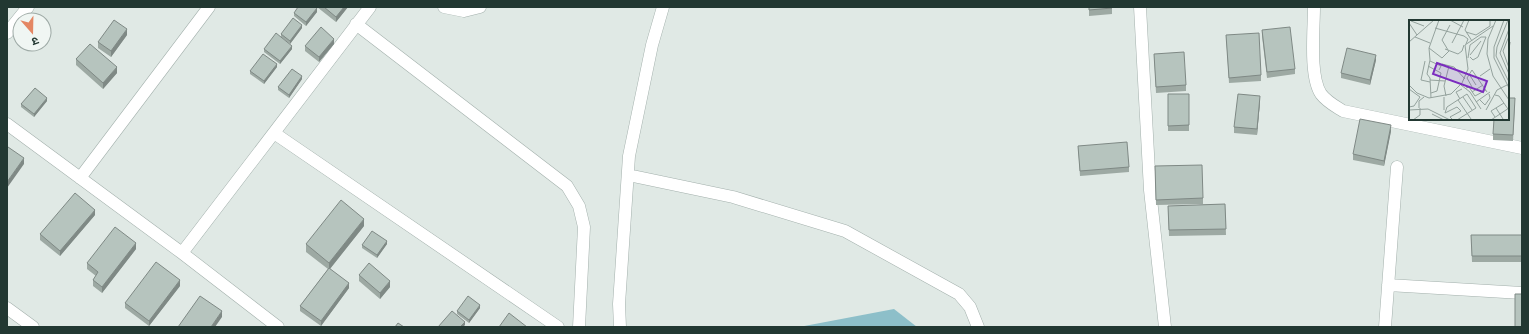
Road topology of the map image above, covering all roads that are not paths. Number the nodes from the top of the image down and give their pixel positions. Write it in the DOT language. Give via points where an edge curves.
graph roads {
  1 [pos="28,7"];
  2 [pos="209,7"];
  3 [pos="370,7"];
  4 [pos="444,7"];
  5 [pos="480,7"];
  6 [pos="663,7"];
  7 [pos="1140,7"];
  8 [pos="1314,7"];
  9 [pos="356,24"];
  10 [pos="7,33"];
  11 [pos="7,124"];
  12 [pos="274,133"];
  13 [pos="1522,148"];
  14 [pos="1397,167"];
  15 [pos="628,175"];
  16 [pos="80,178"];
  17 [pos="182,253"];
  18 [pos="1388,285"];
  19 [pos="1522,293"];
  20 [pos="7,308"];
  21 [pos="33,327"];
  22 [pos="278,327"];
  23 [pos="558,327"];
  24 [pos="579,327"];
  25 [pos="620,327"];
  26 [pos="978,327"];
  27 [pos="1165,327"];
  28 [pos="1385,327"];
  1 -- 10 [label="street"];
  2 -- 16 [label="street"];
  3 -- 9 [label="street"];
  4 -- 5 [label="street" via="464,12"];
  6 -- 15 [label="street" via="652,45"];
  7 -- 27 [label="street" via="1150,190"];
  8 -- 13 [label="street" via="1314,73 1320,93 1329,103 1343,111"];
  9 -- 12 [label="street"];
  9 -- 24 [label="street" via="567,186 579,206 584,227"];
  11 -- 16 [label="street"];
  12 -- 17 [label="street"];
  12 -- 23 [label="street"];
  14 -- 18 [label="street"];
  15 -- 25 [label="street" via="619,304"];
  15 -- 26 [label="street" via="733,197 845,231 959,294 970,307"];
  16 -- 17 [label="street"];
  17 -- 22 [label="street"];
  18 -- 19 [label="street"];
  18 -- 28 [label="street"];
  20 -- 21 [label="street"];
}
